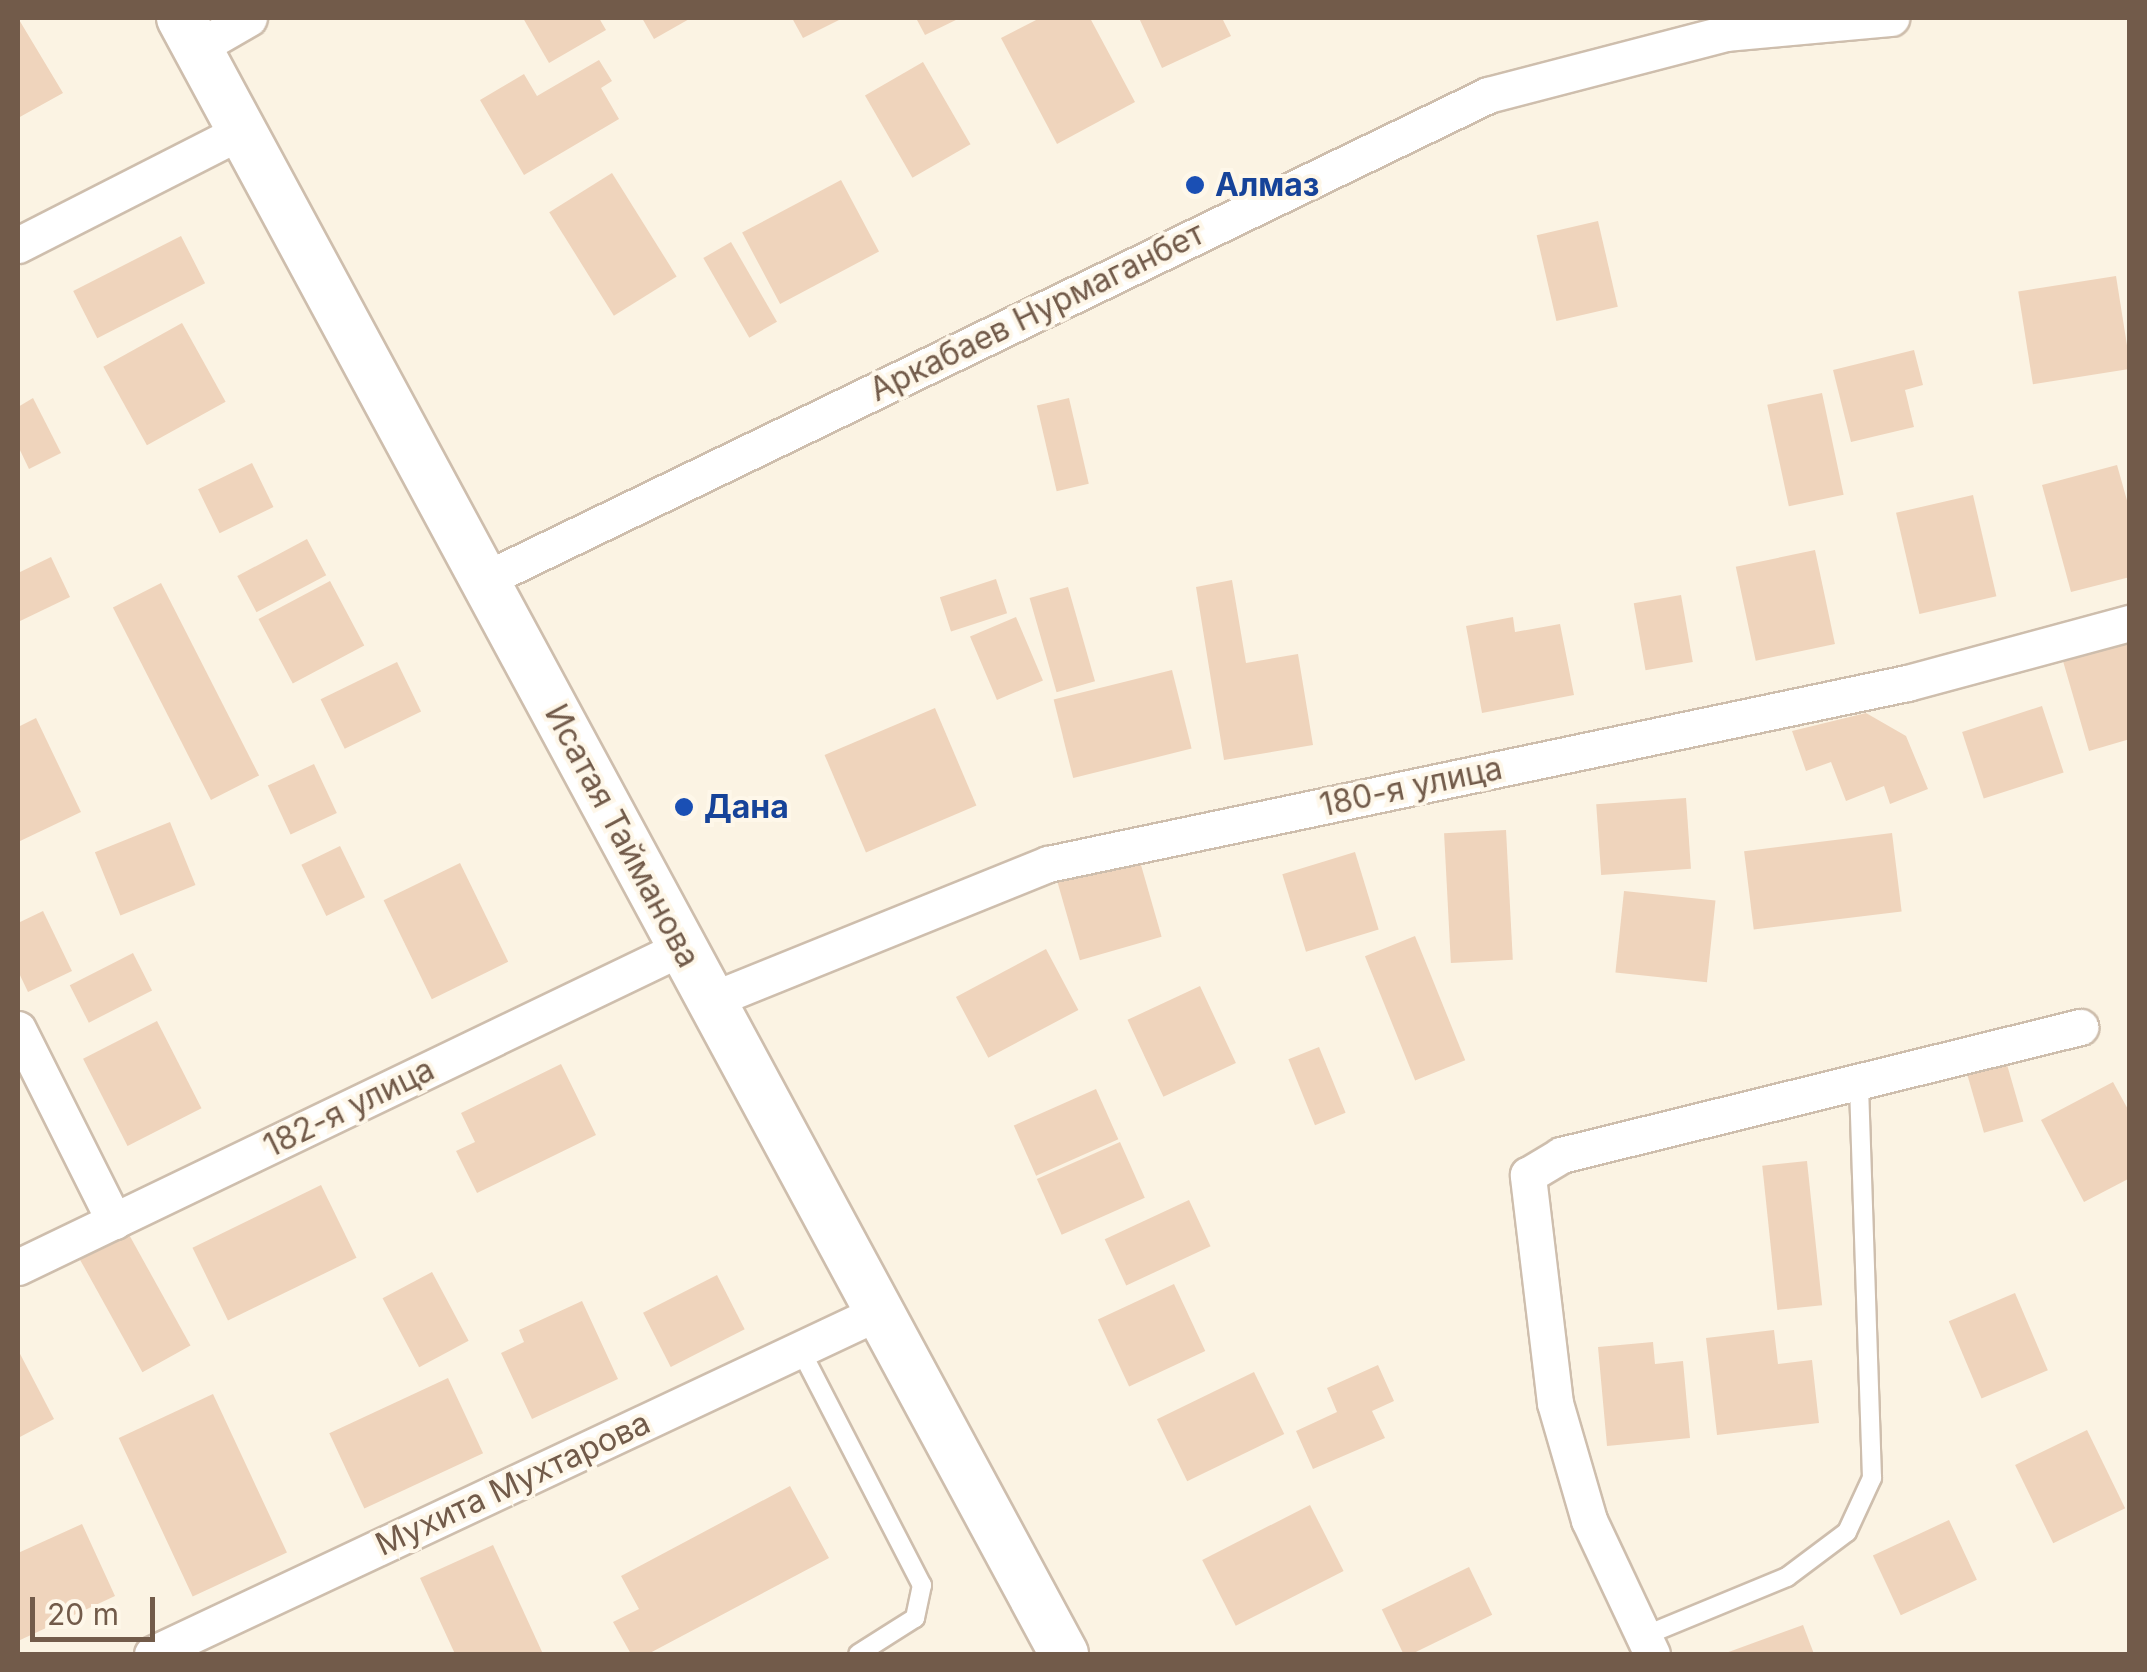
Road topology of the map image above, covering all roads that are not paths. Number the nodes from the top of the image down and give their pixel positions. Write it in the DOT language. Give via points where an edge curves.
graph roads {
  1 [pos="249,18"];
  2 [pos="1891,18"];
  3 [pos="189,33"];
  4 [pos="242,130"];
  5 [pos="18,245"];
  6 [pos="486,579"];
  7 [pos="2130,623"];
  8 [pos="680,948"];
  9 [pos="709,1001"];
  10 [pos="2080,1027"];
  11 [pos="18,1029"];
  12 [pos="1858,1082"];
  13 [pos="114,1221"];
  14 [pos="18,1268"];
  15 [pos="874,1314"];
  16 [pos="800,1349"];
  17 [pos="1648,1645"];
  18 [pos="152,1654"];
  19 [pos="858,1654"];
  20 [pos="1064,1654"];
  1 -- 3 [label="street"];
  2 -- 6 [label="street, Аркабаев Нурмаганбет" via="1726,33 1488,94"];
  3 -- 4 [label="street, Исатая Тайманова"];
  4 -- 5 [label="street"];
  4 -- 6 [label="street, Исатая Тайманова"];
  6 -- 8 [label="street, Исатая Тайманова"];
  7 -- 9 [label="street, 180-я улица" via="1907,683 1048,864"];
  8 -- 9 [label="street, Исатая Тайманова"];
  8 -- 13 [label="street, 182-я улица"];
  9 -- 15 [label="street, Исатая Тайманова"];
  10 -- 12 [label="street"];
  11 -- 13 [label="street"];
  12 -- 17 [label="lane" via="1872,1478 1847,1532 1788,1578"];
  12 -- 17 [label="street" via="1561,1156 1528,1175 1556,1403 1590,1520"];
  13 -- 14 [label="street, 182-я улица"];
  15 -- 16 [label="street, Мухита Мухтарова"];
  15 -- 20 [label="street, Исатая Тайманова"];
  16 -- 18 [label="street, Мухита Мухтарова"];
  16 -- 19 [label="lane" via="922,1585 914,1618"];
}
